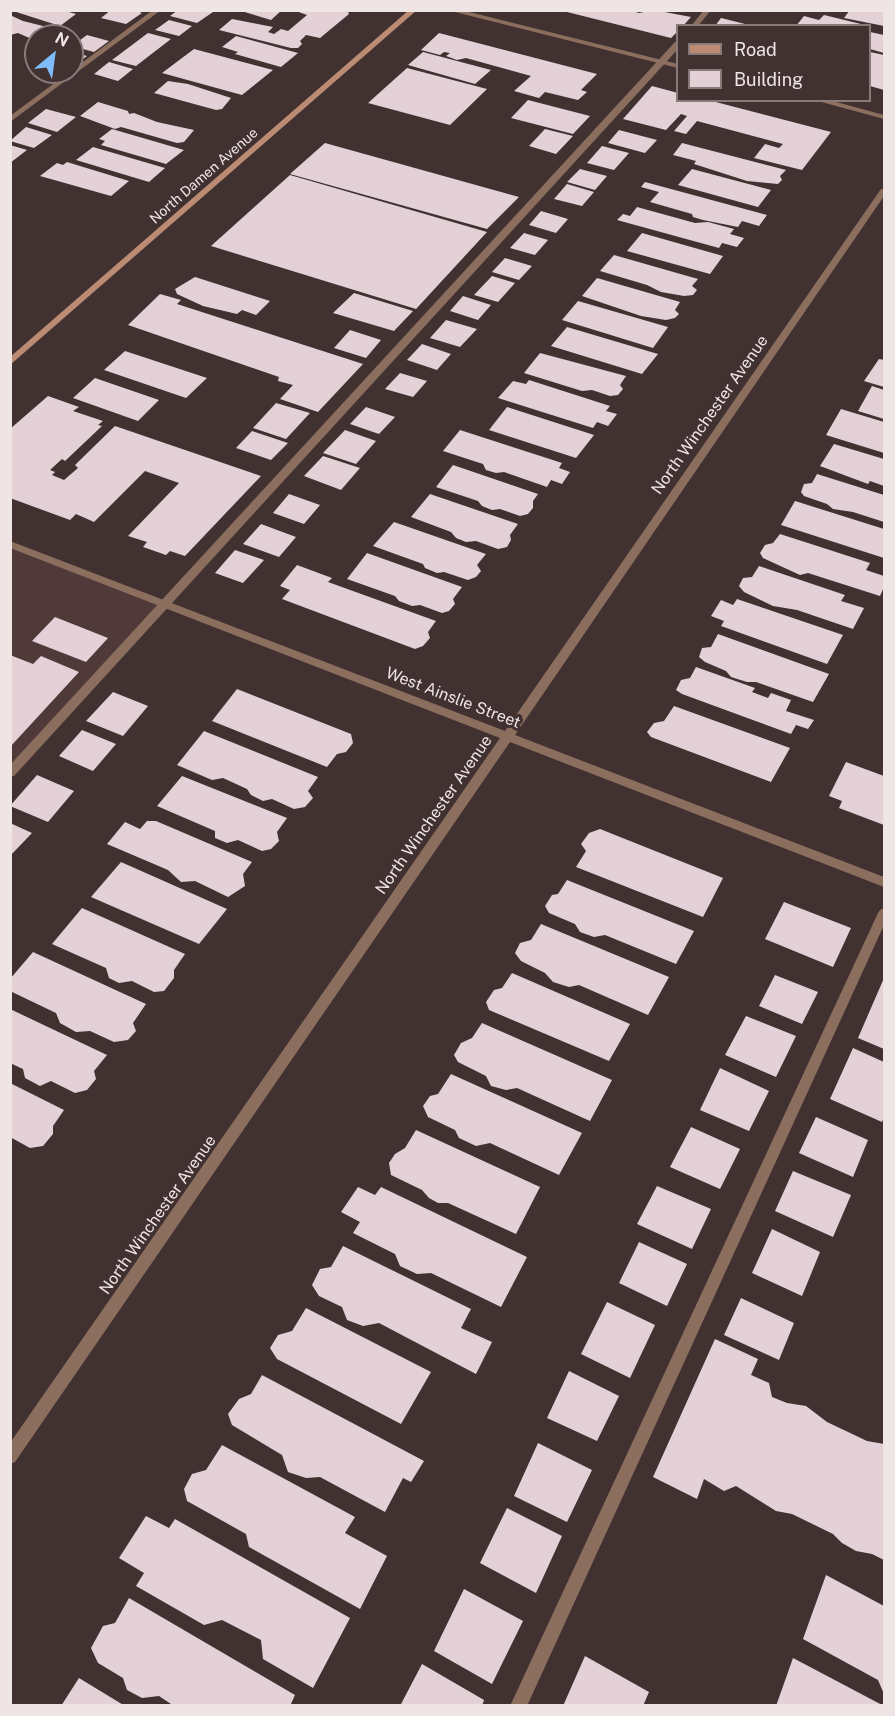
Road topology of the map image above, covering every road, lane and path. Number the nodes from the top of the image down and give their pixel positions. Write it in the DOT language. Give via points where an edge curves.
graph roads {
  1 [pos="158,10"];
  2 [pos="414,10"];
  3 [pos="450,10"];
  4 [pos="708,10"];
  5 [pos="696,24"];
  6 [pos="676,46"];
  7 [pos="661,62"];
  8 [pos="676,66"];
  9 [pos="826,102"];
  10 [pos="885,117"];
  11 [pos="10,120"];
  12 [pos="885,191"];
  13 [pos="10,362"];
  14 [pos="10,544"];
  15 [pos="166,604"];
  16 [pos="508,737"];
  17 [pos="10,773"];
  18 [pos="885,882"];
  19 [pos="885,913"];
  20 [pos="10,1457"];
  21 [pos="518,1706"];
  1 -- 11 [label="street"];
  2 -- 13 [label="main road, North Damen Avenue"];
  3 -- 7 [label="street"];
  4 -- 5 [label="street"];
  6 -- 7 [label="street"];
  7 -- 8 [label="street"];
  7 -- 15 [label="street"];
  9 -- 10 [label="street"];
  12 -- 16 [label="street, North Winchester Avenue"];
  14 -- 15 [label="street, West Ainslie Street"];
  15 -- 16 [label="street, West Ainslie Street"];
  15 -- 17 [label="street"];
  16 -- 18 [label="street, West Ainslie Street"];
  16 -- 20 [label="street, North Winchester Avenue"];
  19 -- 21 [label="street"];
}
